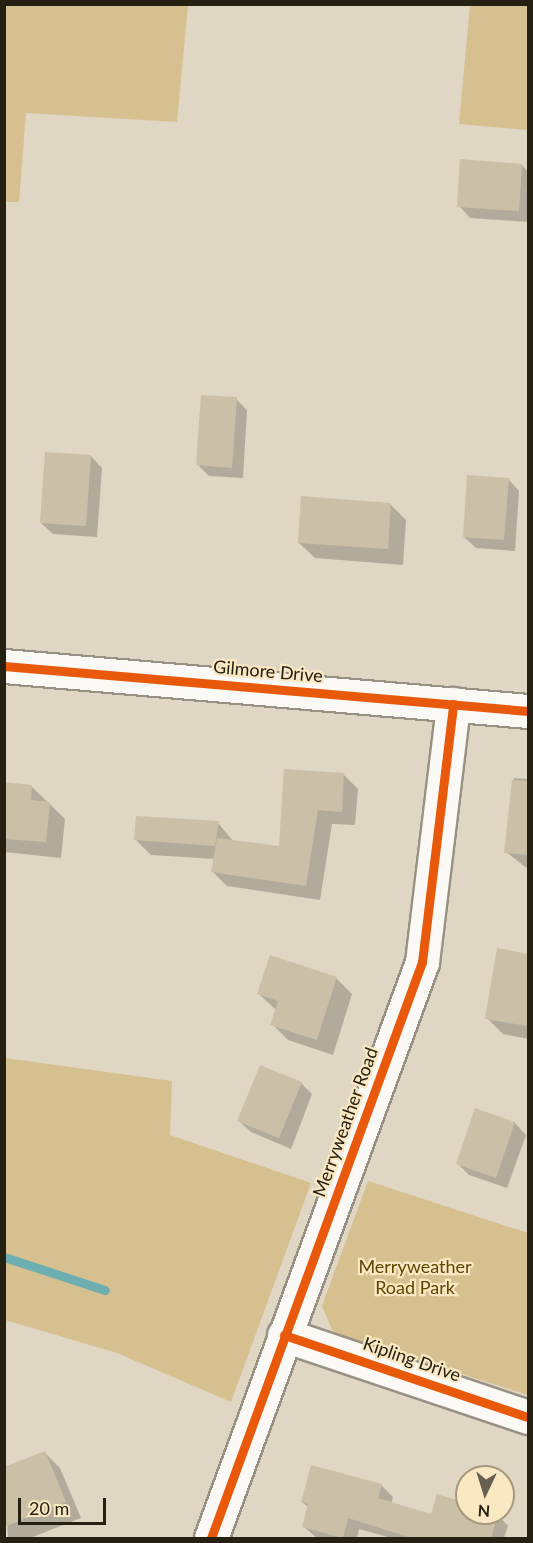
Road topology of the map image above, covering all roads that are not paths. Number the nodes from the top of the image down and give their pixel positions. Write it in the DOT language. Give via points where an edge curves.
graph roads {
  1 [pos="4,666"];
  2 [pos="453,704"];
  3 [pos="528,711"];
  4 [pos="284,1335"];
  5 [pos="528,1417"];
  6 [pos="211,1539"];
  1 -- 2 [label="street, Gilmore Drive"];
  2 -- 3 [label="street, Gilmore Drive"];
  2 -- 4 [label="street, Merryweather Road" via="422,962"];
  4 -- 5 [label="street, Kipling Drive"];
  4 -- 6 [label="street, Merryweather Road"];
}
